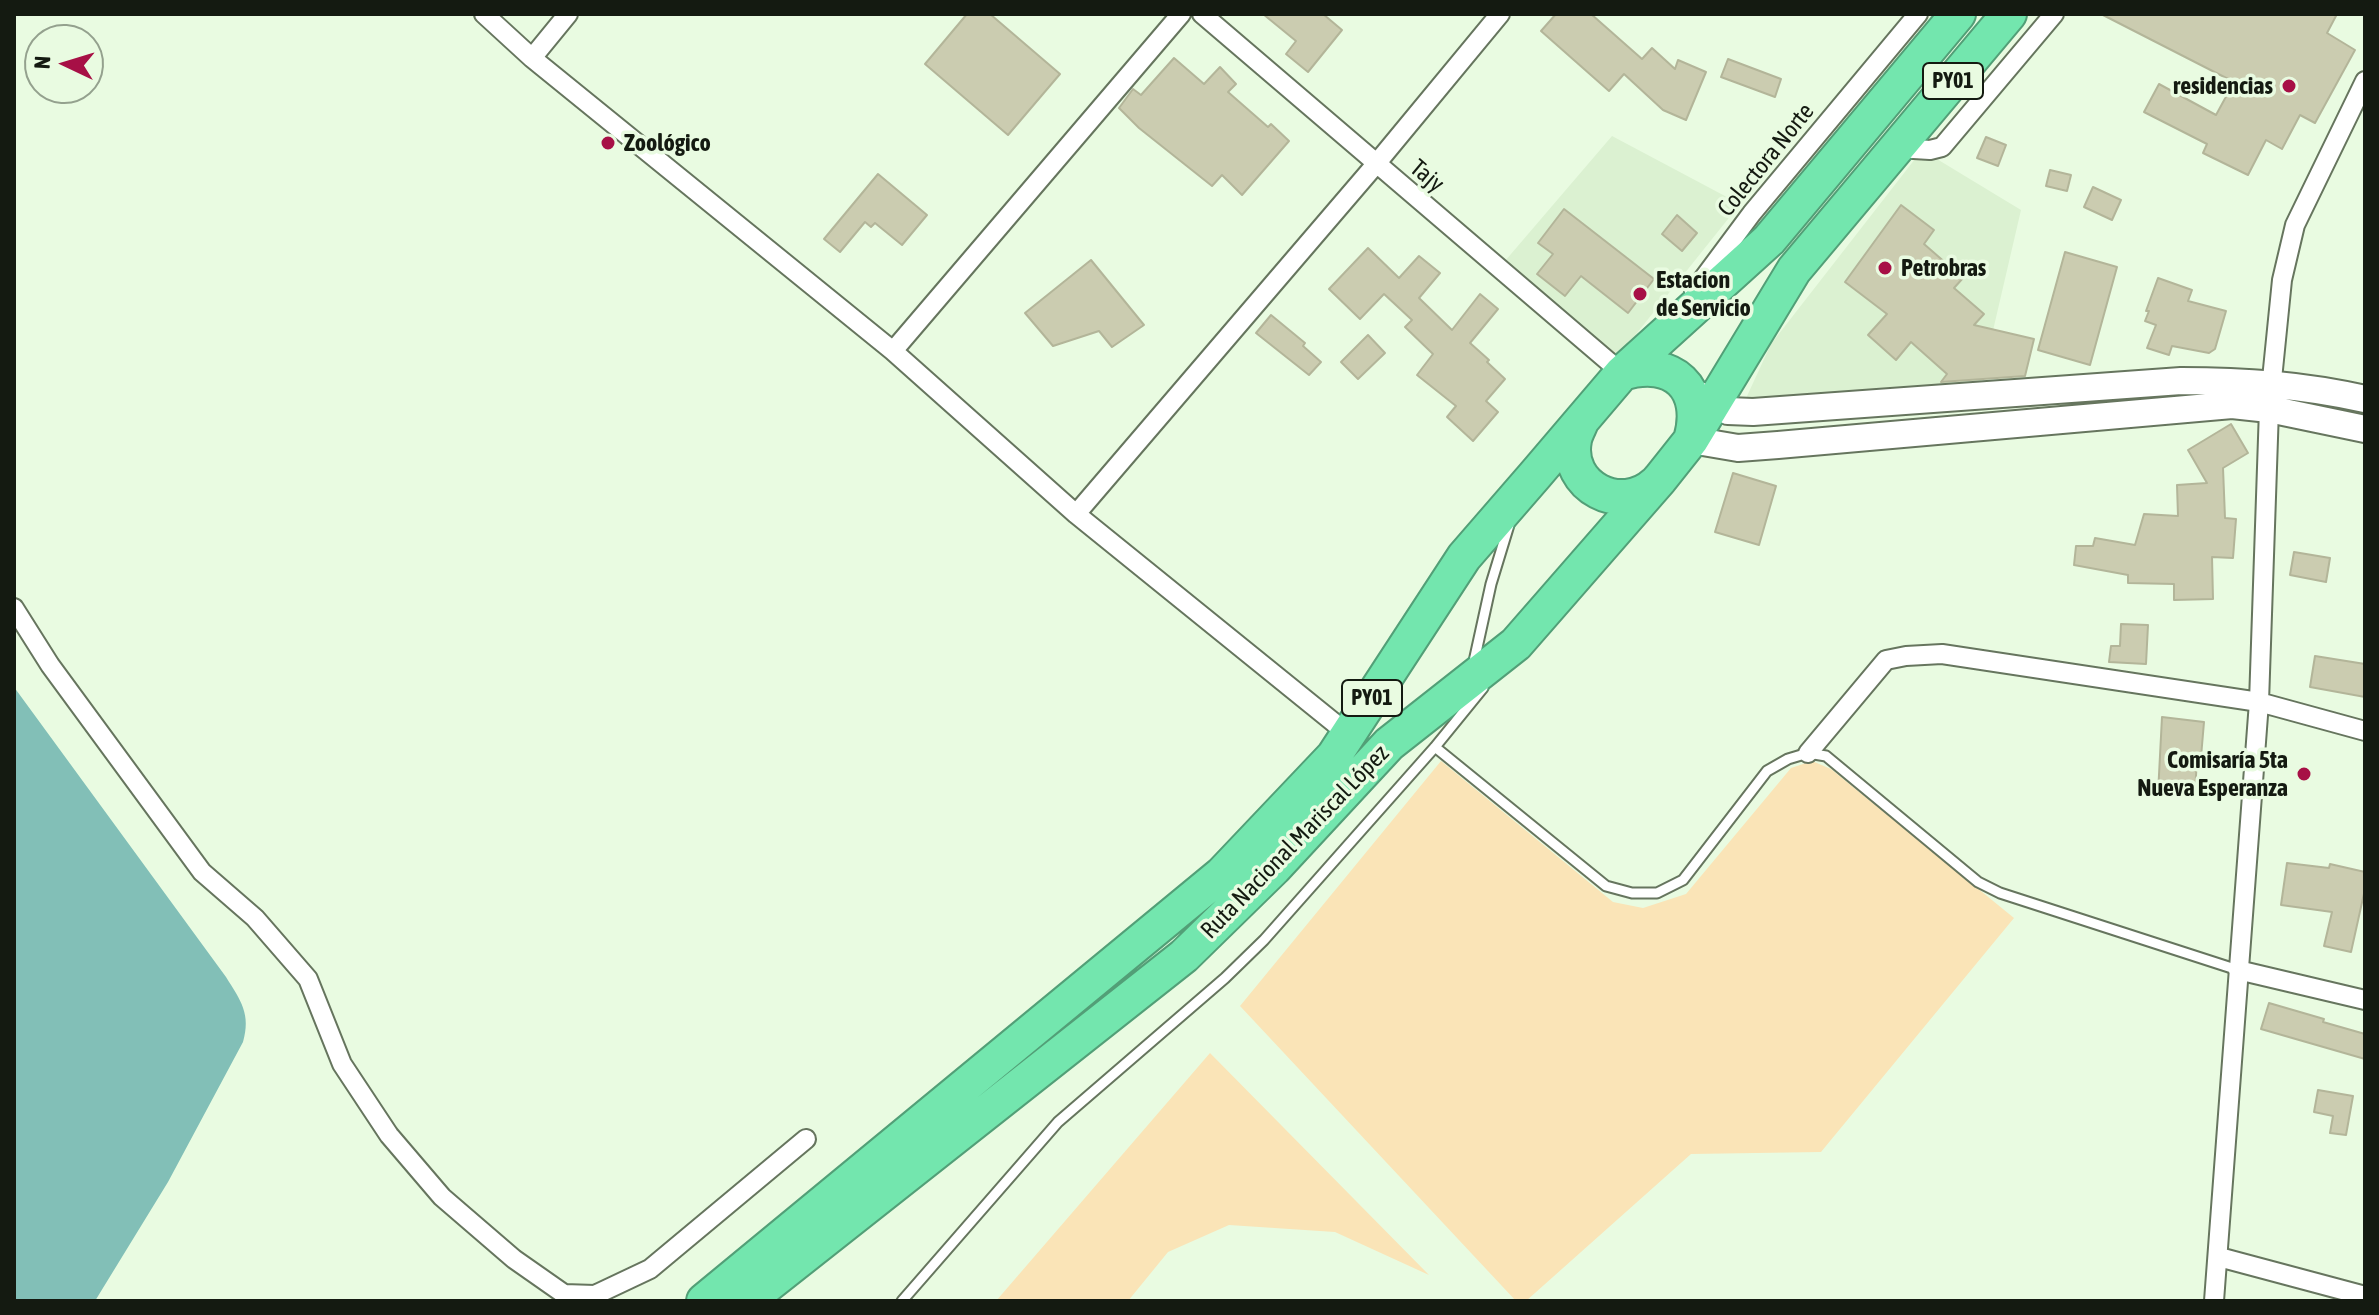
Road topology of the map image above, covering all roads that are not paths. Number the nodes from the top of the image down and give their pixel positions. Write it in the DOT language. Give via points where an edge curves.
graph roads {
  1 [pos="484,14"];
  2 [pos="568,14"];
  3 [pos="1181,14"];
  4 [pos="1202,14"];
  5 [pos="1500,14"];
  6 [pos="1918,14"];
  7 [pos="1958,14"];
  8 [pos="2009,14"];
  9 [pos="2054,14"];
  10 [pos="532,58"];
  11 [pos="2365,81"];
  12 [pos="1897,148"];
  13 [pos="1376,164"];
  14 [pos="1657,341"];
  15 [pos="893,351"];
  16 [pos="1622,373"];
  17 [pos="1701,396"];
  18 [pos="2271,396"];
  19 [pos="2365,399"];
  20 [pos="1582,421"];
  21 [pos="2365,429"];
  22 [pos="1691,440"];
  23 [pos="1536,474"];
  24 [pos="1660,479"];
  25 [pos="1076,514"];
  26 [pos="14,608"];
  27 [pos="1516,644"];
  28 [pos="1470,681"];
  29 [pos="2259,702"];
  30 [pos="1455,722"];
  31 [pos="2365,731"];
  32 [pos="1348,734"];
  33 [pos="1435,747"];
  34 [pos="1808,753"];
  35 [pos="2238,970"];
  36 [pos="2365,1000"];
  37 [pos="806,1139"];
  38 [pos="2219,1257"];
  39 [pos="2365,1296"];
  40 [pos="704,1301"];
  41 [pos="747,1301"];
  42 [pos="902,1301"];
  43 [pos="2214,1301"];
  1 -- 10 [label="street"];
  2 -- 10 [label="street"];
  3 -- 15 [label="street"];
  4 -- 13 [label="street, Tajy"];
  5 -- 13 [label="street"];
  6 -- 14 [label="street, Colectora Norte" via="1752,213"];
  7 -- 14 [label="highway, Ruta Nacional Mariscal López / PY01" via="1769,240"];
  8 -- 12 [label="highway, PY01"];
  9 -- 12 [label="street" via="1942,147"];
  10 -- 15 [label="street"];
  11 -- 18 [label="street" via="2295,225 2282,280"];
  12 -- 17 [label="highway, PY01" via="1794,270"];
  13 -- 16 [label="street, Tajy"];
  13 -- 25 [label="street"];
  14 -- 16 [label="highway, Ruta Nacional Mariscal López / PY01"];
  15 -- 25 [label="street"];
  16 -- 17 [label="highway" via="1664,369"];
  16 -- 20 [label="highway, Ruta Nacional Mariscal López / PY01"];
  17 -- 18 [label="main road" via="1728,411 1753,412 2181,381"];
  17 -- 22 [label="highway" via="1694,399 1697,420"];
  18 -- 19 [label="main road" via="2312,388"];
  18 -- 21 [label="main road"];
  18 -- 22 [label="main road" via="2232,405 1765,446 1738,448"];
  18 -- 29 [label="street"];
  20 -- 23 [label="highway, Ruta Nacional Mariscal López / PY01"];
  20 -- 24 [label="highway" via="1573,458 1593,489 1628,498 1646,492"];
  22 -- 24 [label="highway, Ruta Nacional Mariscal López / PY01"];
  23 -- 28 [label="lane" via="1503,542"];
  23 -- 32 [label="highway, Ruta Nacional Mariscal López / PY01" via="1464,557"];
  24 -- 27 [label="highway, Ruta Nacional Mariscal López / PY01"];
  25 -- 32 [label="street"];
  26 -- 37 [label="street" via="202,872 255,918 308,979 342,1064 389,1135 442,1197 564,1294 595,1295 650,1269"];
  27 -- 28 [label="highway, Ruta Nacional Mariscal López / PY01"];
  27 -- 30 [label="lane"];
  28 -- 30 [label="lane"];
  28 -- 41 [label="highway, Ruta Nacional Mariscal López / PY01" via="1389,744 1184,956"];
  29 -- 31 [label="street"];
  29 -- 34 [label="street" via="1942,654 1906,656 1886,660"];
  29 -- 35 [label="street"];
  30 -- 33 [label="lane"];
  32 -- 40 [label="highway, Ruta Nacional Mariscal López / PY01" via="1334,756 1222,874"];
  33 -- 34 [label="lane" via="1606,886 1632,893 1657,893 1683,880 1767,771"];
  33 -- 42 [label="lane" via="1264,940 1058,1122"];
  34 -- 35 [label="lane" via="1826,756 1978,882"];
  35 -- 36 [label="street"];
  35 -- 38 [label="street"];
  38 -- 39 [label="street"];
  38 -- 43 [label="street"];
}
